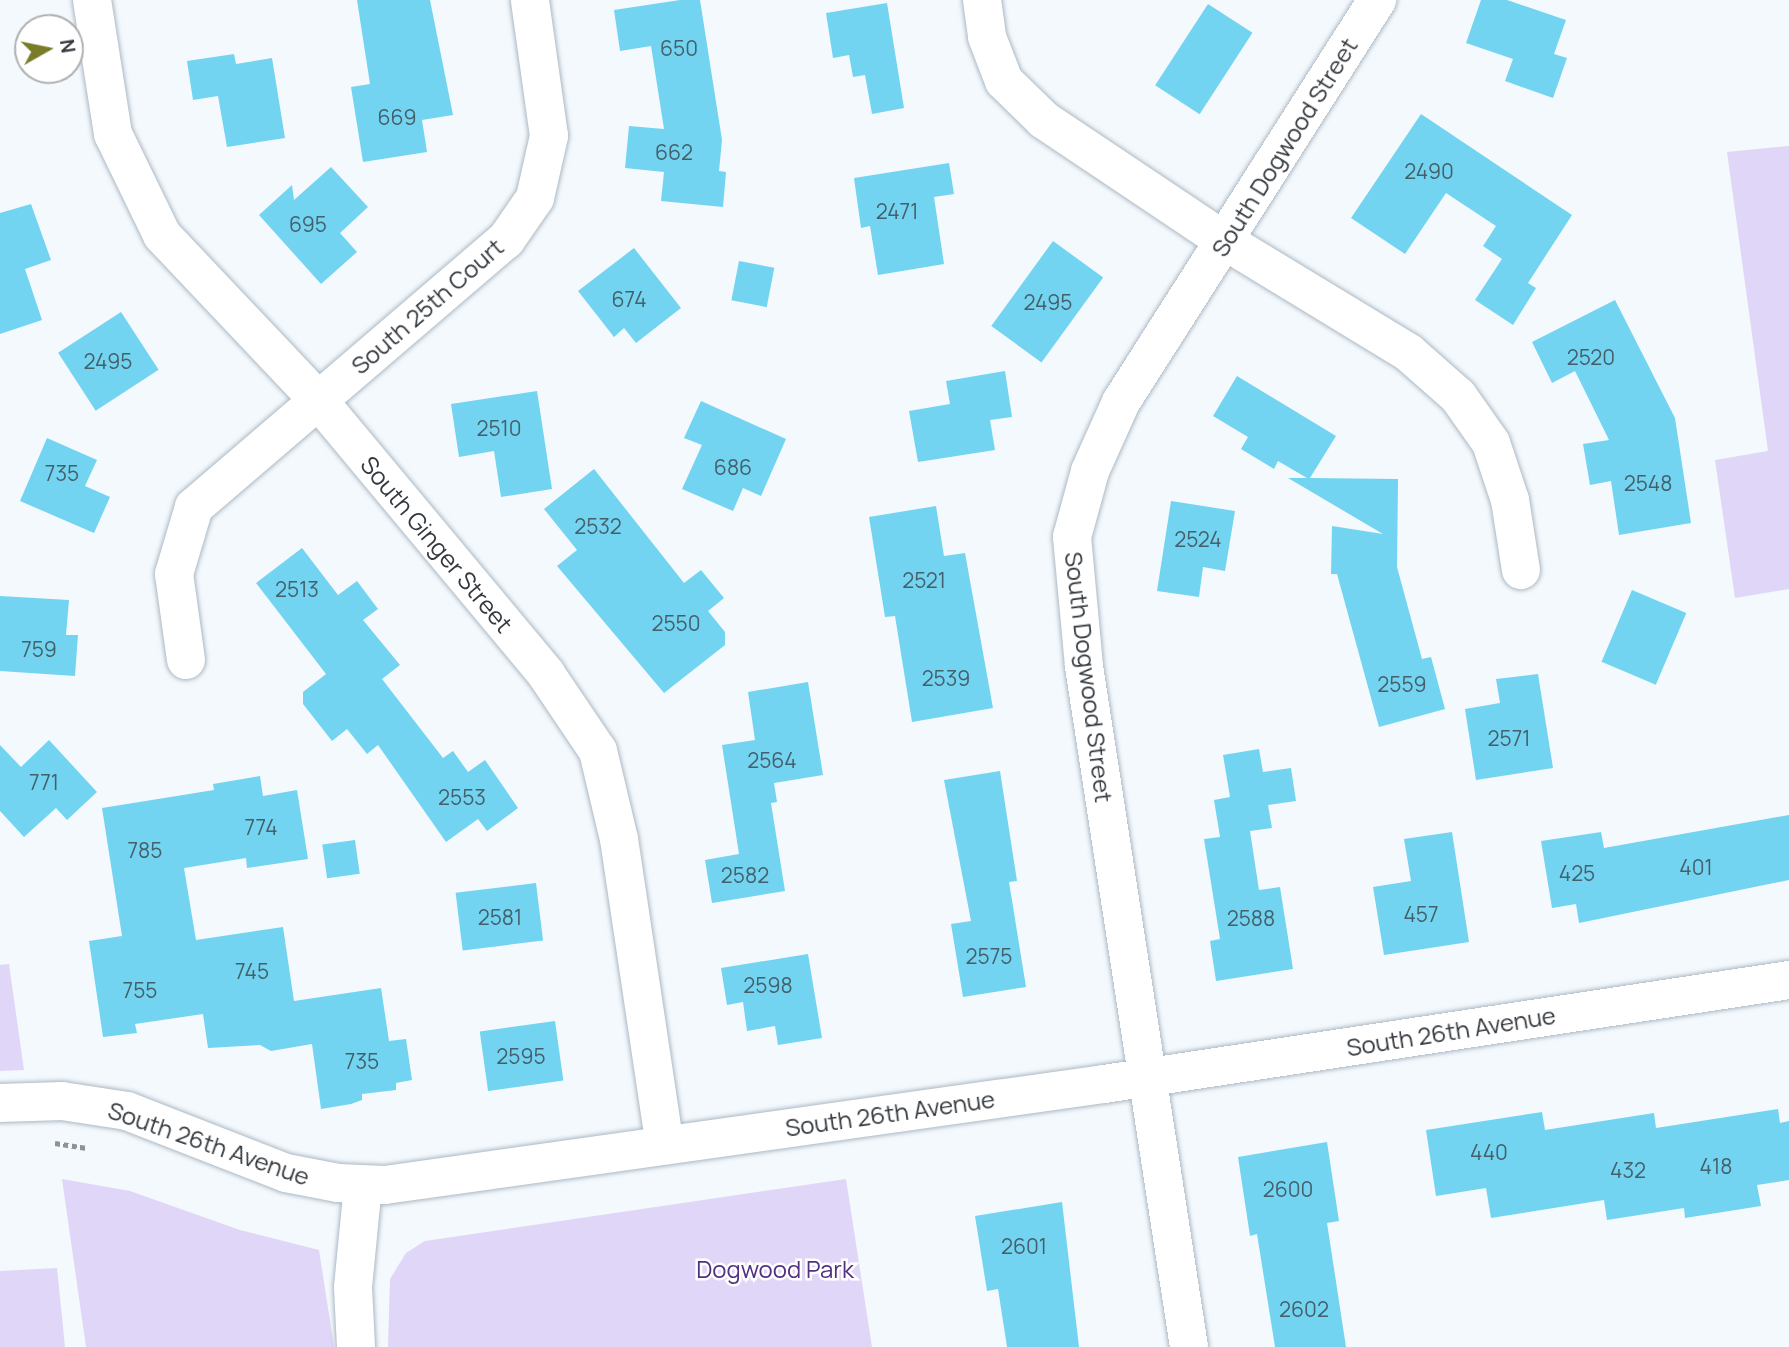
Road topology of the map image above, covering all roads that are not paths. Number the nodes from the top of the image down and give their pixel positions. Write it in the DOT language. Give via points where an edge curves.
graph roads {
  1 [pos="92,0"];
  2 [pos="530,0"];
  3 [pos="982,0"];
  4 [pos="1377,0"];
  5 [pos="1225,241"];
  6 [pos="318,400"];
  7 [pos="1521,570"];
  8 [pos="186,660"];
  9 [pos="1789,980"];
  10 [pos="1146,1077"];
  11 [pos="0,1103"];
  12 [pos="665,1145"];
  13 [pos="363,1185"];
  14 [pos="356,1347"];
  15 [pos="1189,1347"];
  1 -- 6 [label="street, South Ginger Street" via="113,134 162,235"];
  2 -- 6 [label="street, South 25th Court" via="549,136 535,198 506,240"];
  3 -- 5 [label="street" via="987,37 1004,81 1044,120"];
  4 -- 5 [label="street, South Dogwood Street"];
  5 -- 7 [label="street" via="1409,353 1458,397 1491,443 1510,500"];
  5 -- 10 [label="street, South Dogwood Street" via="1121,402 1090,471 1072,537 1084,666"];
  6 -- 8 [label="street, South 25th Court" via="194,507 174,573"];
  6 -- 12 [label="street, South Ginger Street" via="545,674 598,751 619,839"];
  9 -- 10 [label="street, South 26th Avenue"];
  10 -- 12 [label="street, South 26th Avenue"];
  10 -- 15 [label="street, South Dogwood Street"];
  11 -- 13 [label="street, South 26th Avenue" via="62,1101 127,1111 286,1172"];
  12 -- 13 [label="street, South 26th Avenue" via="416,1183"];
  13 -- 14 [label="street" via="353,1287"];
}
